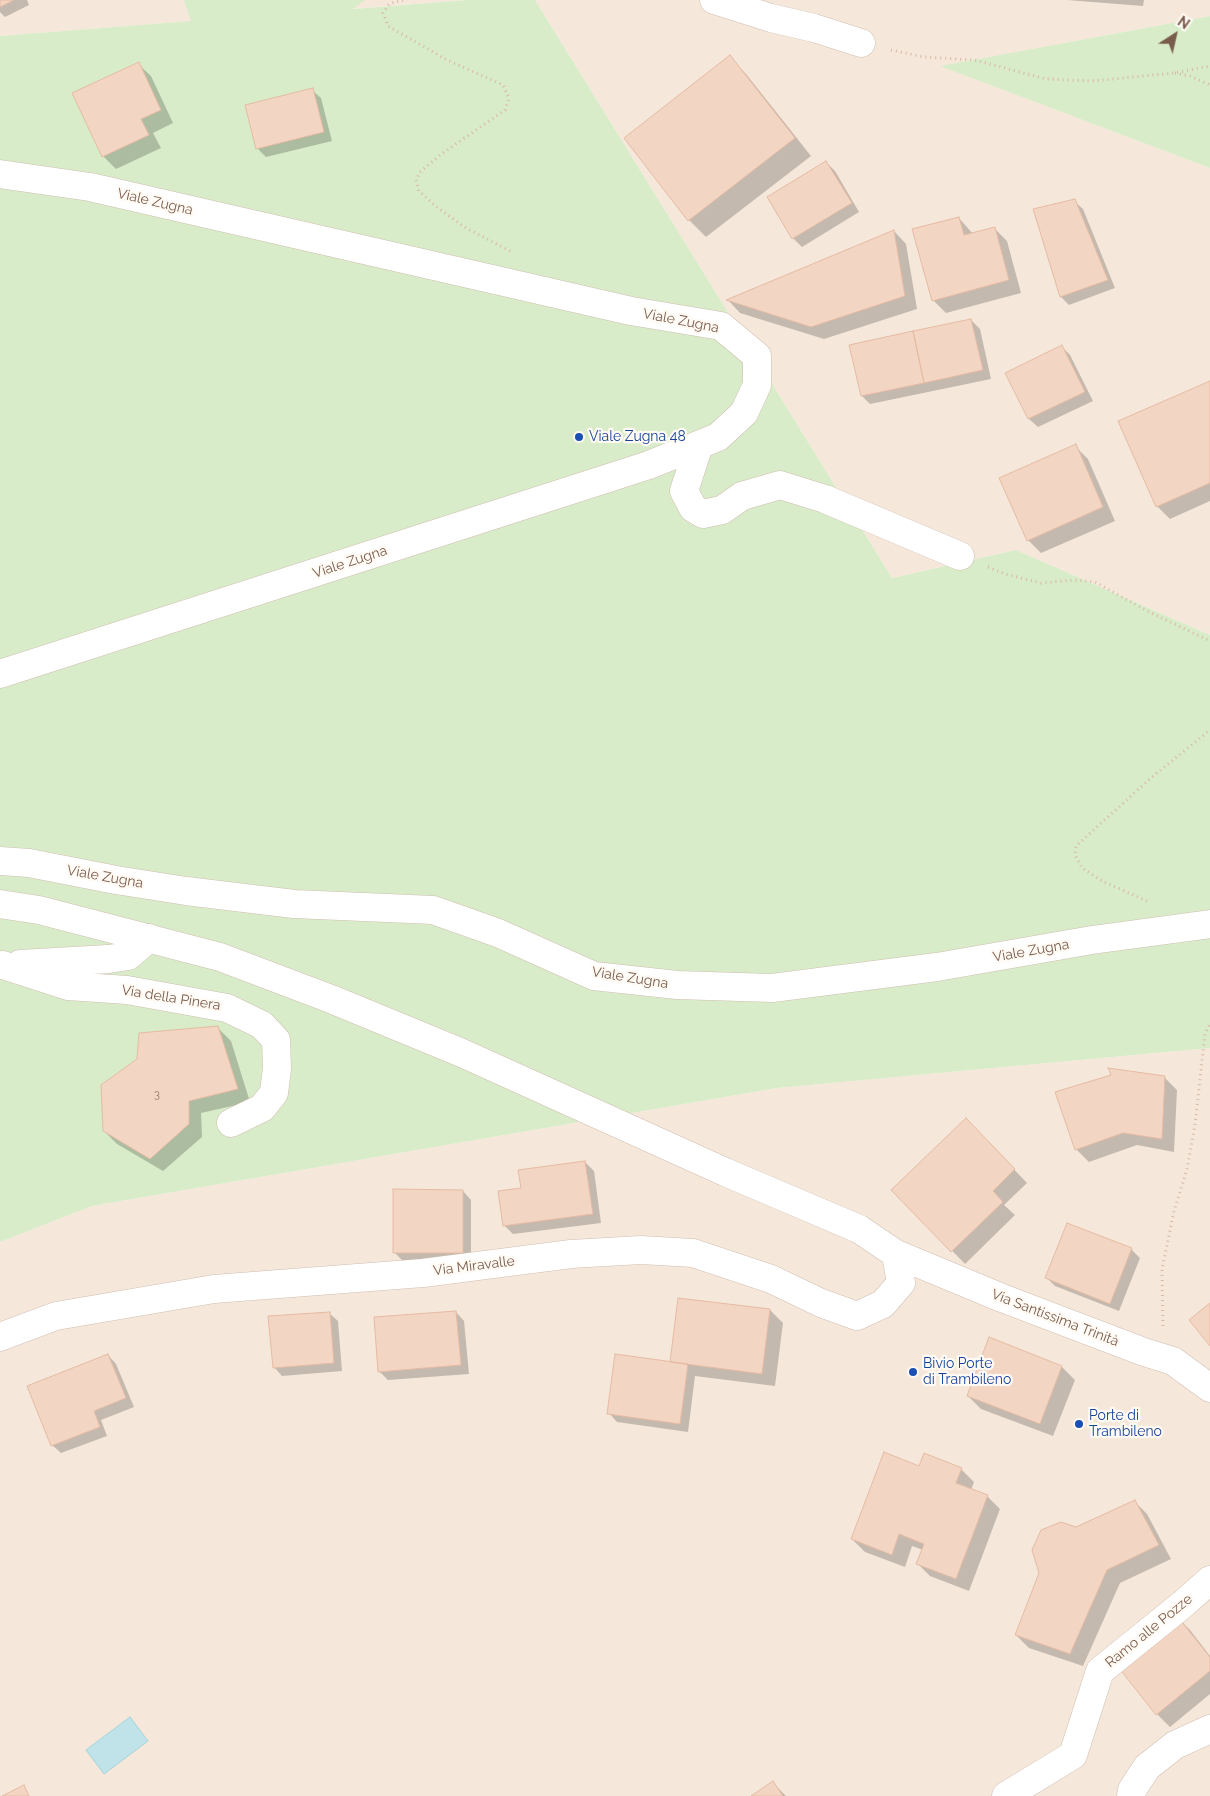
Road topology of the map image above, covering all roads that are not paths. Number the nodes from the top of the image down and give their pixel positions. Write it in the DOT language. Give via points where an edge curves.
graph roads {
  1 [pos="714,0"];
  2 [pos="861,42"];
  3 [pos="0,174"];
  4 [pos="699,445"];
  5 [pos="960,556"];
  6 [pos="0,674"];
  7 [pos="0,861"];
  8 [pos="0,904"];
  9 [pos="1210,924"];
  10 [pos="149,938"];
  11 [pos="1,965"];
  12 [pos="231,1123"];
  13 [pos="896,1254"];
  14 [pos="6,1331"];
  15 [pos="1210,1388"];
  16 [pos="1210,1580"];
  17 [pos="1210,1729"];
  18 [pos="1006,1796"];
  19 [pos="1131,1796"];
  1 -- 2 [label="street"];
  3 -- 4 [label="street, Viale Zugna" via="90,187 631,312 721,326 757,356 757,385 744,413 718,437"];
  4 -- 5 [label="street" via="684,491 694,508 703,514 722,510 742,496 780,485 825,499"];
  4 -- 6 [label="street, Viale Zugna" via="640,468"];
  7 -- 9 [label="street, Viale Zugna" via="294,904 433,910 498,933 594,976 677,985 772,988 937,967 1092,940"];
  8 -- 10 [label="street" via="39,910"];
  10 -- 11 [label="street" via="128,956"];
  10 -- 13 [label="street" via="220,957 462,1053 859,1229"];
  11 -- 12 [label="street, Via della Pinera" via="68,986 127,990 227,1008 262,1025 276,1040 274,1093 262,1108"];
  13 -- 14 [label="street, Via Miravalle" via="901,1283 883,1304 857,1316 771,1279 693,1253 641,1250 571,1254 423,1273 214,1289 56,1316"];
  13 -- 15 [label="street, Via Santissima Trinità" via="1002,1298 1173,1361"];
  16 -- 18 [label="street, Ramo alle Pozze" via="1100,1671 1073,1755"];
  17 -- 19 [label="street" via="1175,1745 1147,1767"];
}
